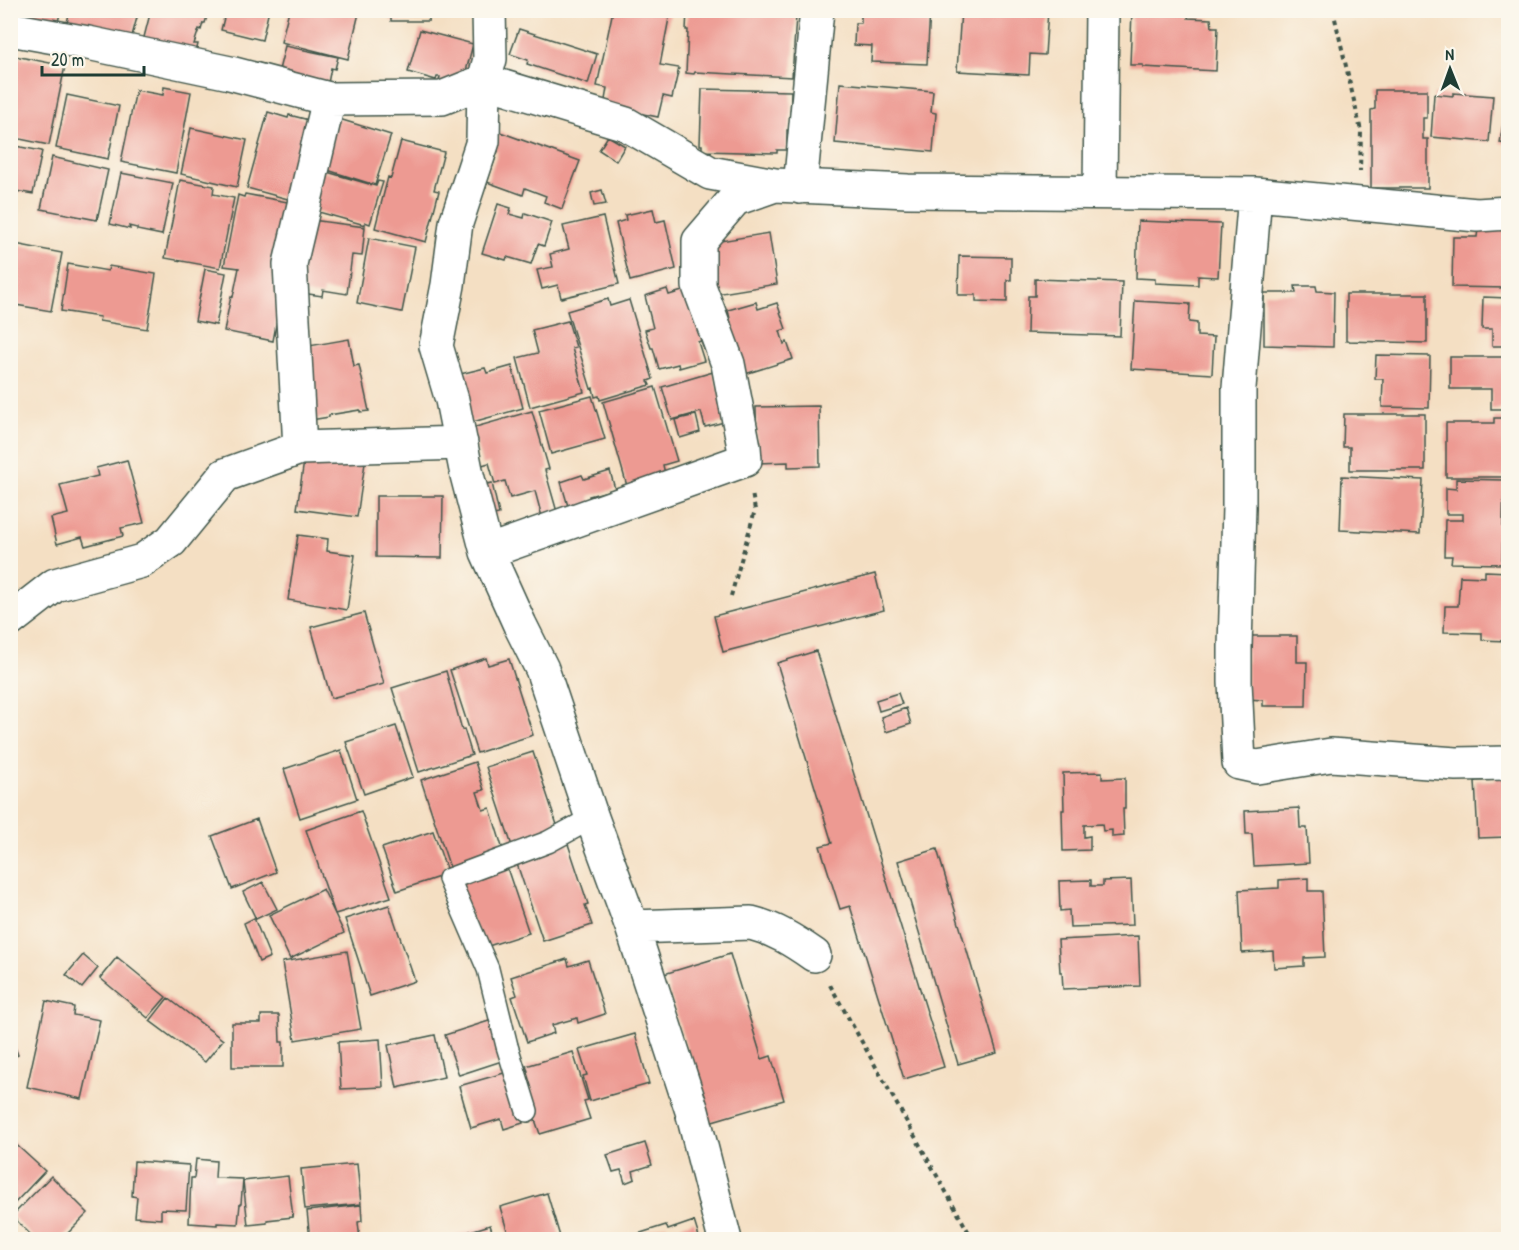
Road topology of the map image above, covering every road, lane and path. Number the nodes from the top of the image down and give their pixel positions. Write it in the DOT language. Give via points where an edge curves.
graph roads {
  1 [pos="489,10"];
  2 [pos="817,10"];
  3 [pos="1102,10"];
  4 [pos="1333,10"];
  5 [pos="10,28"];
  6 [pos="484,81"];
  7 [pos="329,99"];
  8 [pos="788,186"];
  9 [pos="1100,191"];
  10 [pos="1255,194"];
  11 [pos="1359,204"];
  12 [pos="1509,213"];
  13 [pos="460,443"];
  14 [pos="300,448"];
  15 [pos="745,460"];
  16 [pos="487,552"];
  17 [pos="731,596"];
  18 [pos="10,620"];
  19 [pos="1509,763"];
  20 [pos="592,818"];
  21 [pos="632,927"];
  22 [pos="814,955"];
  23 [pos="527,1111"];
  24 [pos="725,1239"];
  25 [pos="973,1239"];
  1 -- 6 [label="street" via="490,59"];
  2 -- 8 [label="street"];
  3 -- 9 [label="street"];
  4 -- 11 [label="path" via="1361,131"];
  5 -- 7 [label="street" via="230,73"];
  6 -- 7 [label="street" via="442,98"];
  6 -- 8 [label="street" via="626,124 710,173"];
  6 -- 13 [label="street" via="483,141 456,223 436,346"];
  7 -- 14 [label="street" via="290,264"];
  8 -- 9 [label="street" via="908,191"];
  8 -- 15 [label="street" via="735,199 699,241 699,286 728,364"];
  9 -- 10 [label="street"];
  10 -- 11 [label="street"];
  10 -- 19 [label="street" via="1239,388 1235,647 1239,763 1257,767 1331,755 1456,764"];
  11 -- 12 [label="street" via="1478,215"];
  13 -- 14 [label="street"];
  13 -- 16 [label="street"];
  14 -- 18 [label="street" via="225,475 171,541 142,561 55,585"];
  15 -- 16 [label="street"];
  15 -- 17 [label="path" via="755,510"];
  16 -- 20 [label="street" via="542,669"];
  20 -- 21 [label="street"];
  20 -- 23 [label="lane" via="548,842 449,879 488,969"];
  21 -- 22 [label="street" via="751,923 791,939"];
  21 -- 24 [label="street" via="692,1111"];
  22 -- 25 [label="path"];
}
